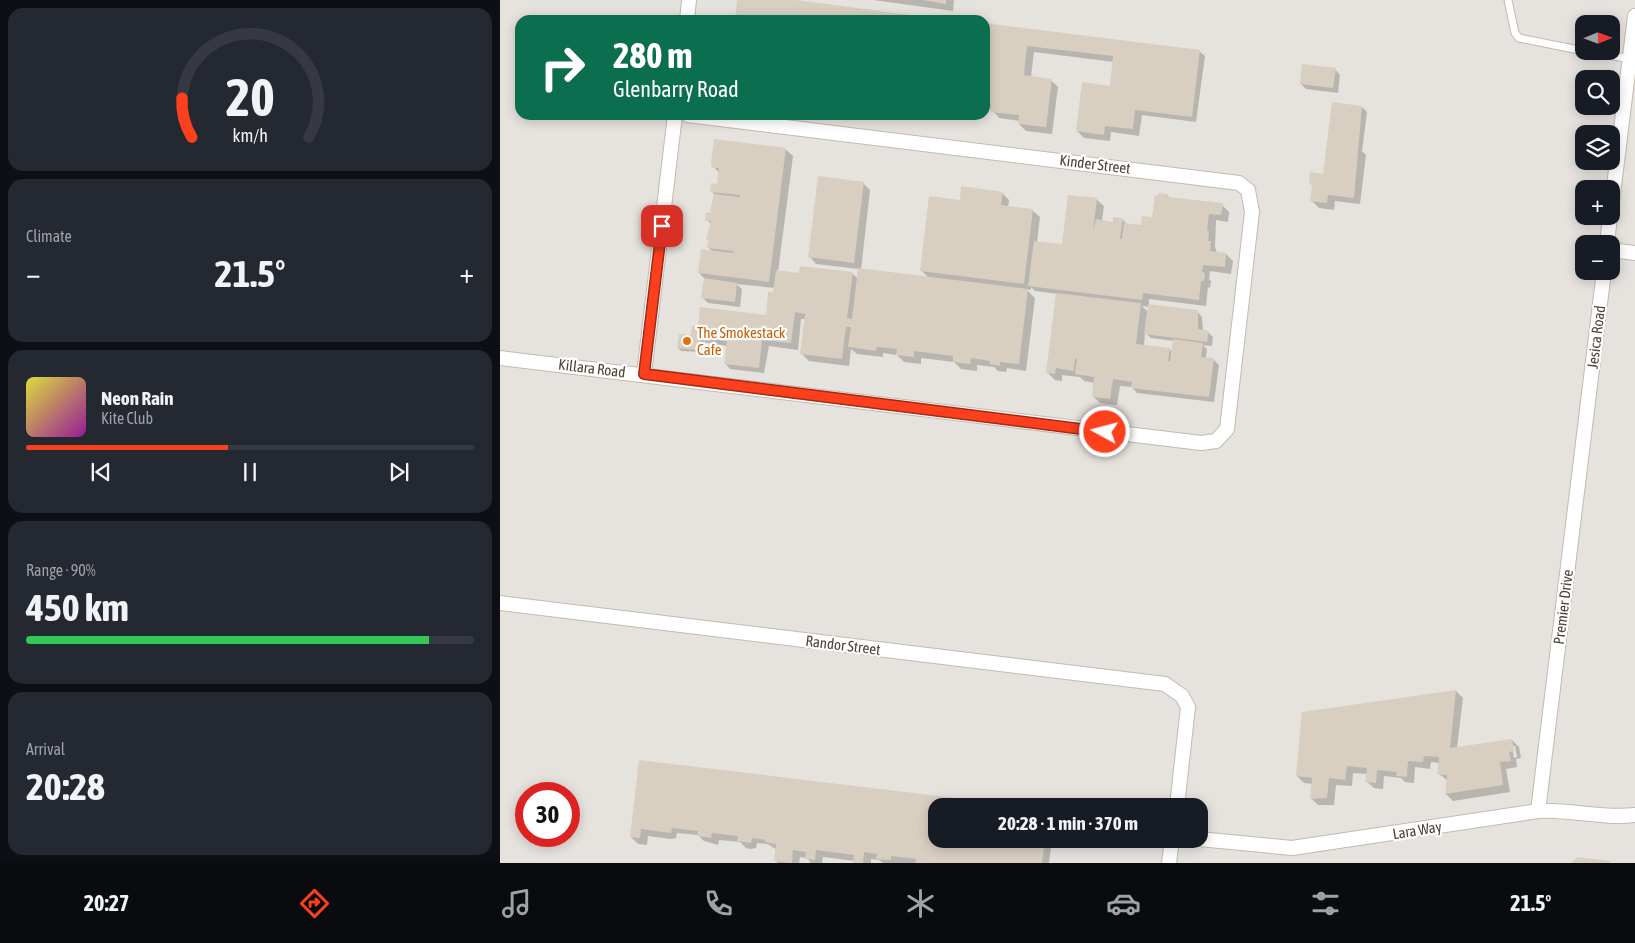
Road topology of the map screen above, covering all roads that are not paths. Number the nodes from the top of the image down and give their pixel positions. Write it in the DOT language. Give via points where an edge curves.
graph roads {
  1 [pos="689,0"];
  2 [pos="1508,0"];
  3 [pos="687,15"];
  4 [pos="1635,16"];
  5 [pos="1575,48"];
  6 [pos="1620,57"];
  7 [pos="1630,59"];
  8 [pos="674,120"];
  9 [pos="729,120"];
  10 [pos="1615,180"];
  11 [pos="1620,251"];
  12 [pos="1635,253"];
  13 [pos="1603,280"];
  14 [pos="500,358"];
  15 [pos="644,374"];
  16 [pos="1588,403"];
  17 [pos="1219,439"];
  18 [pos="500,603"];
  19 [pos="1178,798"];
  20 [pos="1538,811"];
  21 [pos="1635,815"];
  22 [pos="1208,840"];
  23 [pos="1171,848"];
  24 [pos="1169,863"];
  1 -- 3 [label="street"];
  2 -- 5 [label="lane" via="1519,38"];
  4 -- 7 [label="street"];
  6 -- 7 [label="lane"];
  7 -- 10 [label="street"];
  8 -- 15 [label="street"];
  9 -- 17 [label="street, Kinder Street" via="1239,182 1250,195 1252,212 1229,424"];
  11 -- 12 [label="street"];
  13 -- 16 [label="street, Jesica Road"];
  14 -- 15 [label="street, Killara Road"];
  15 -- 17 [label="street, Killara Road" via="1201,443"];
  16 -- 20 [label="street, Premier Drive"];
  18 -- 19 [label="street, Randor Street" via="1165,684 1182,696 1188,707"];
  20 -- 21 [label="street, Lara Way"];
  20 -- 22 [label="street, Lara Way" via="1292,848"];
  23 -- 24 [label="street"];
}
